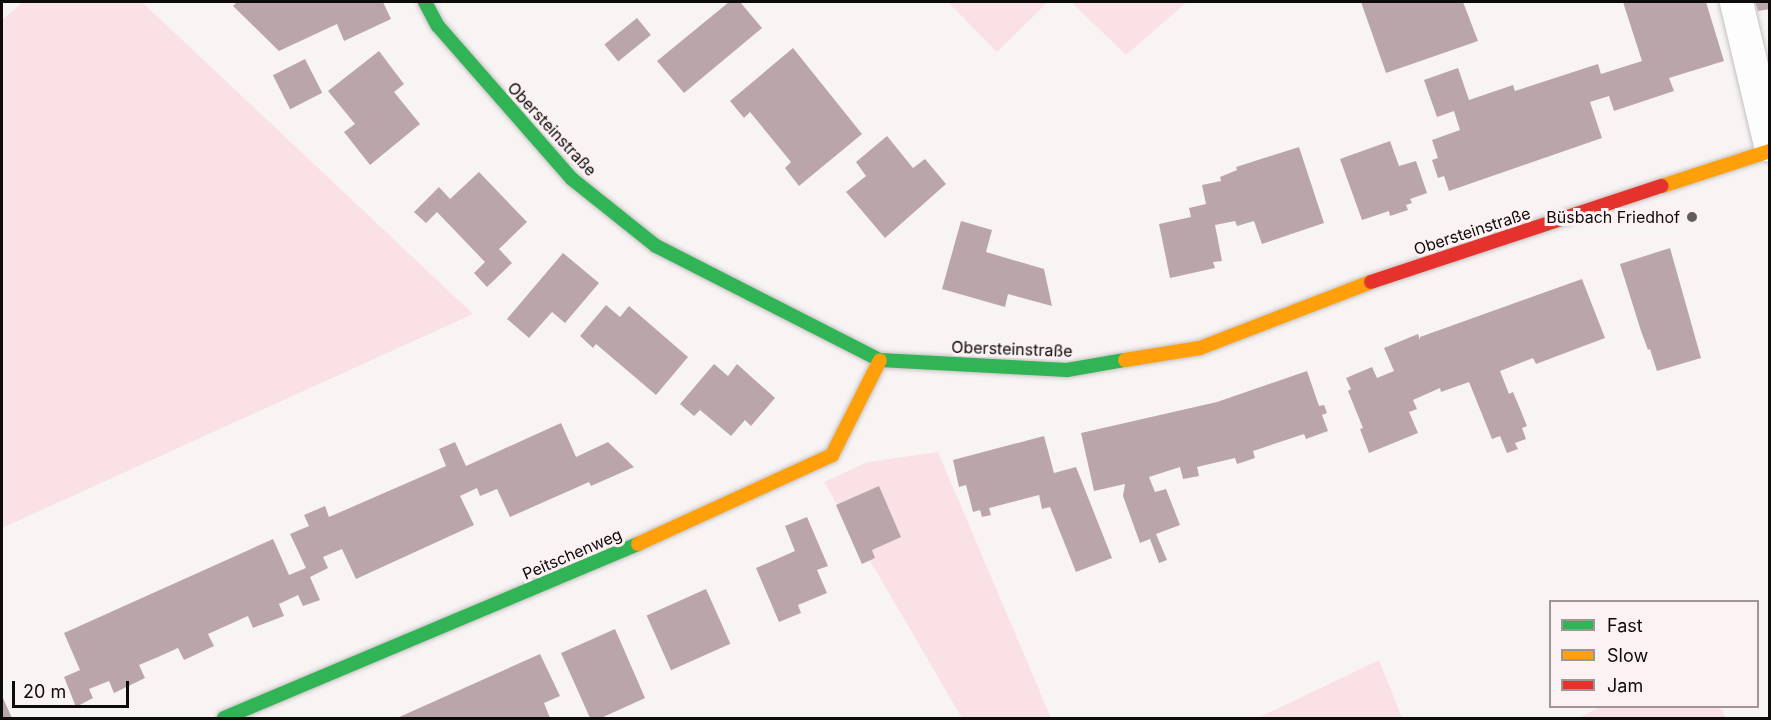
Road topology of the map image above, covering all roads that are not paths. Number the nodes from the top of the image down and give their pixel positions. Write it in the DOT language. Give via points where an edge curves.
graph roads {
  1 [pos="425,2"];
  2 [pos="1736,2"];
  3 [pos="1770,145"];
  4 [pos="1770,152"];
  5 [pos="880,360"];
  6 [pos="224,718"];
  1 -- 5 [label="street, Obersteinstraße" via="438,26 572,179 656,246"];
  2 -- 3 [label="street"];
  4 -- 5 [label="street, Obersteinstraße" via="1355,287 1200,348 1067,370"];
  5 -- 6 [label="street, Peitschenweg" via="832,455 594,564"];
}
